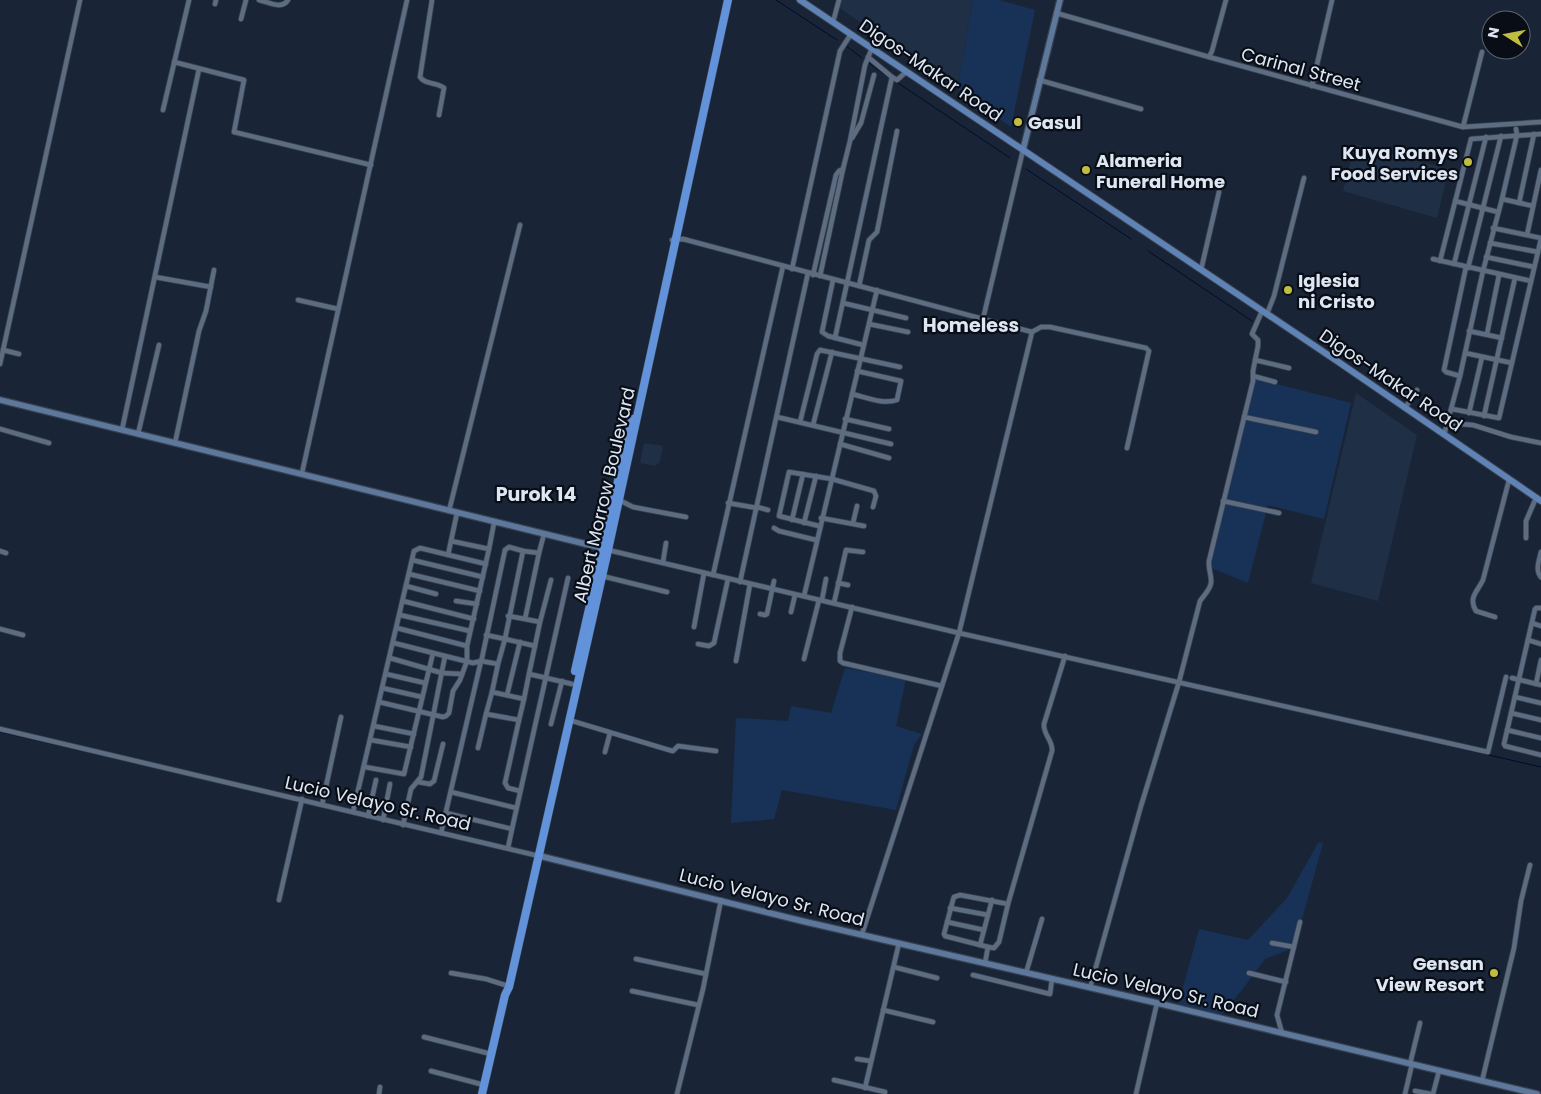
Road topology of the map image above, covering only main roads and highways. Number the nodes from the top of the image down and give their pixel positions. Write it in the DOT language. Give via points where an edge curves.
graph roads {
  1 [pos="724,0"];
  2 [pos="728,0"];
  3 [pos="800,0"];
  4 [pos="1060,0"];
  5 [pos="810,3"];
  6 [pos="1023,150"];
  7 [pos="674,240"];
  8 [pos="0,400"];
  9 [pos="1539,499"];
  10 [pos="605,549"];
  11 [pos="538,855"];
  12 [pos="505,995"];
  13 [pos="1520,1092"];
  14 [pos="482,1094"];
  15 [pos="1538,1094"];
  1 -- 7 [label="highway, Albert Morrow Boulevard"];
  2 -- 7 [label="highway, Albert Morrow Boulevard"];
  3 -- 5 [label="main road, Digos-Makar Road"];
  4 -- 6 [label="main road"];
  5 -- 6 [label="main road, Digos-Makar Road" via="832,22"];
  6 -- 9 [label="main road, Digos-Makar Road"];
  7 -- 10 [label="highway, Albert Morrow Boulevard"];
  7 -- 10 [label="highway, Albert Morrow Boulevard" via="619,500"];
  8 -- 10 [label="main road"];
  10 -- 11 [label="highway, Albert Morrow Boulevard" via="572,684"];
  10 -- 11 [label="highway, Albert Morrow Boulevard" via="602,576"];
  11 -- 12 [label="highway, Albert Morrow Boulevard"];
  11 -- 12 [label="highway, Albert Morrow Boulevard" via="510,986"];
  11 -- 13 [label="main road, Lucio Velayo Sr. Road"];
  12 -- 14 [label="highway, Albert Morrow Boulevard"];
  13 -- 15 [label="main road, Lucio Velayo Sr. Road"];
}
